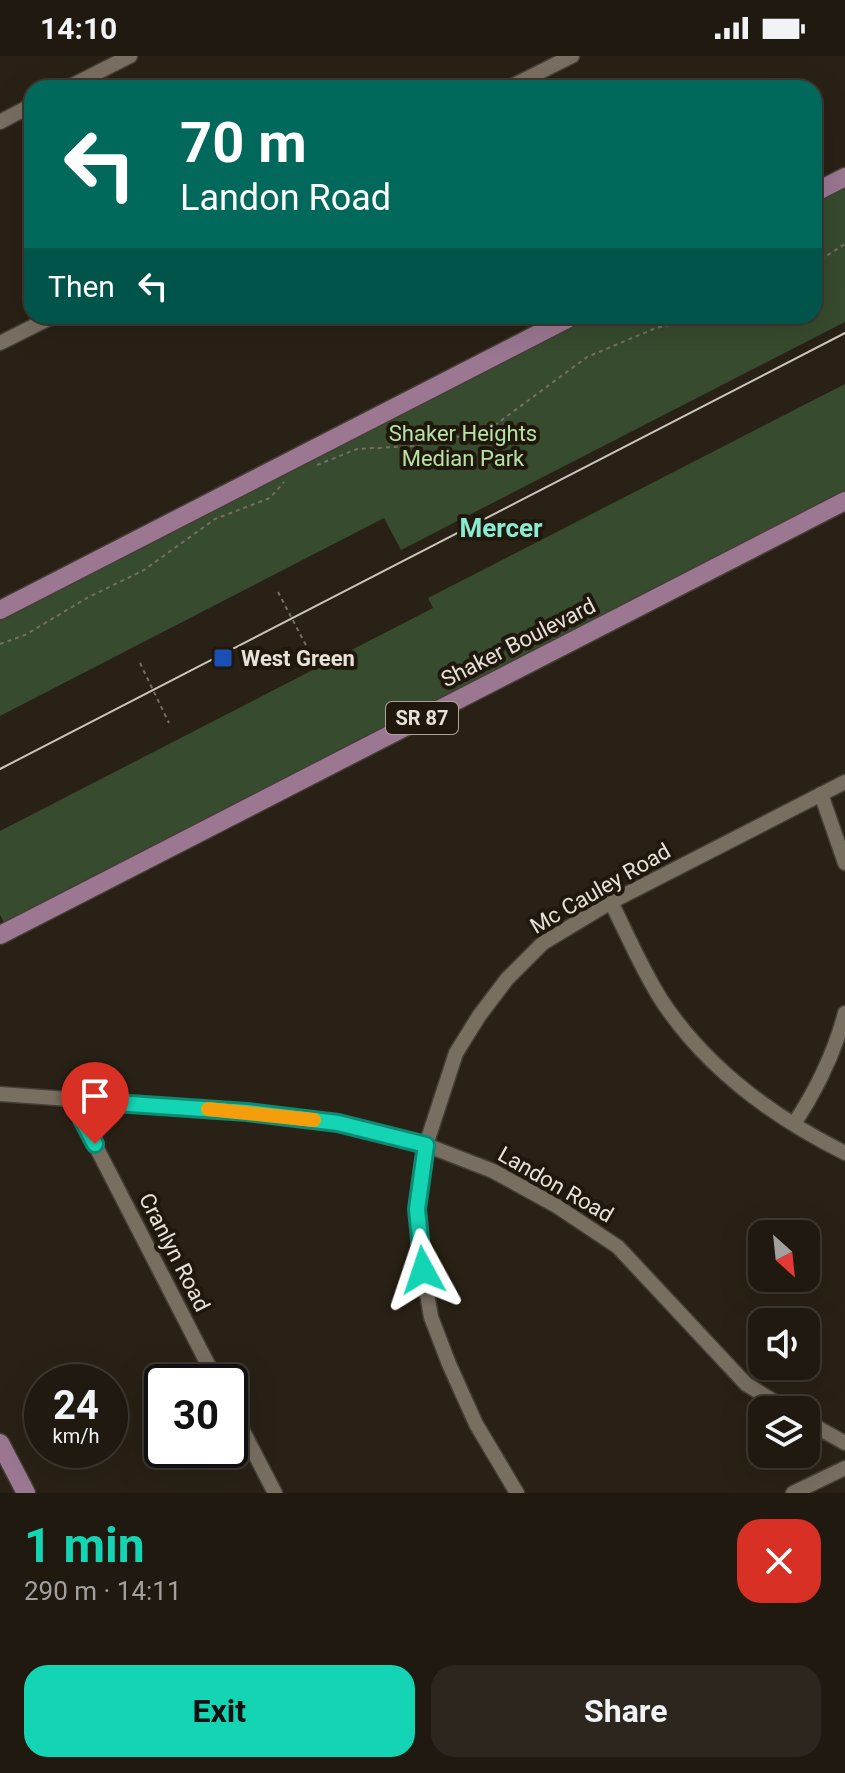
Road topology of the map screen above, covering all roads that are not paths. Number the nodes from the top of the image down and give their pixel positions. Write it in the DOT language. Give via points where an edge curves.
graph roads {
  1 [pos="130,56"];
  2 [pos="572,56"];
  3 [pos="83,80"];
  4 [pos="524,80"];
  5 [pos="24,109"];
  6 [pos="0,122"];
  7 [pos="845,177"];
  8 [pos="822,189"];
  9 [pos="38,324"];
  10 [pos="557,324"];
  11 [pos="0,343"];
  12 [pos="845,501"];
  13 [pos="0,610"];
  14 [pos="845,782"];
  15 [pos="821,794"];
  16 [pos="845,863"];
  17 [pos="611,902"];
  18 [pos="0,935"];
  19 [pos="845,1013"];
  20 [pos="0,1094"];
  21 [pos="72,1100"];
  22 [pos="794,1124"];
  23 [pos="426,1145"];
  24 [pos="845,1153"];
  25 [pos="208,1364"];
  26 [pos="765,1396"];
  27 [pos="820,1429"];
  28 [pos="248,1441"];
  29 [pos="0,1443"];
  30 [pos="845,1443"];
  31 [pos="845,1468"];
  32 [pos="26,1493"];
  33 [pos="275,1493"];
  34 [pos="517,1493"];
  35 [pos="793,1493"];
  1 -- 3 [label="street"];
  2 -- 4 [label="street"];
  5 -- 6 [label="street"];
  7 -- 8 [label="main road"];
  9 -- 11 [label="street"];
  10 -- 13 [label="main road"];
  12 -- 18 [label="main road, Shaker Boulevard / SR 87"];
  14 -- 15 [label="street, Mc Cauley Road"];
  15 -- 16 [label="street"];
  15 -- 17 [label="street, Mc Cauley Road"];
  17 -- 22 [label="street" via="661,1000 698,1047 762,1105"];
  17 -- 23 [label="street, Mc Cauley Road" via="543,943 507,979 456,1053"];
  19 -- 22 [label="street" via="817,1089"];
  20 -- 21 [label="street, Landon Road"];
  21 -- 23 [label="street, Landon Road" via="338,1123"];
  21 -- 25 [label="street, Cranlyn Road"];
  22 -- 24 [label="street"];
  23 -- 26 [label="street, Landon Road" via="493,1171 618,1247 746,1384"];
  23 -- 34 [label="street, Mc Cauley Road" via="417,1209 431,1317 476,1424"];
  27 -- 30 [label="street"];
  28 -- 33 [label="street"];
  29 -- 32 [label="main road"];
  31 -- 35 [label="street"];
}
